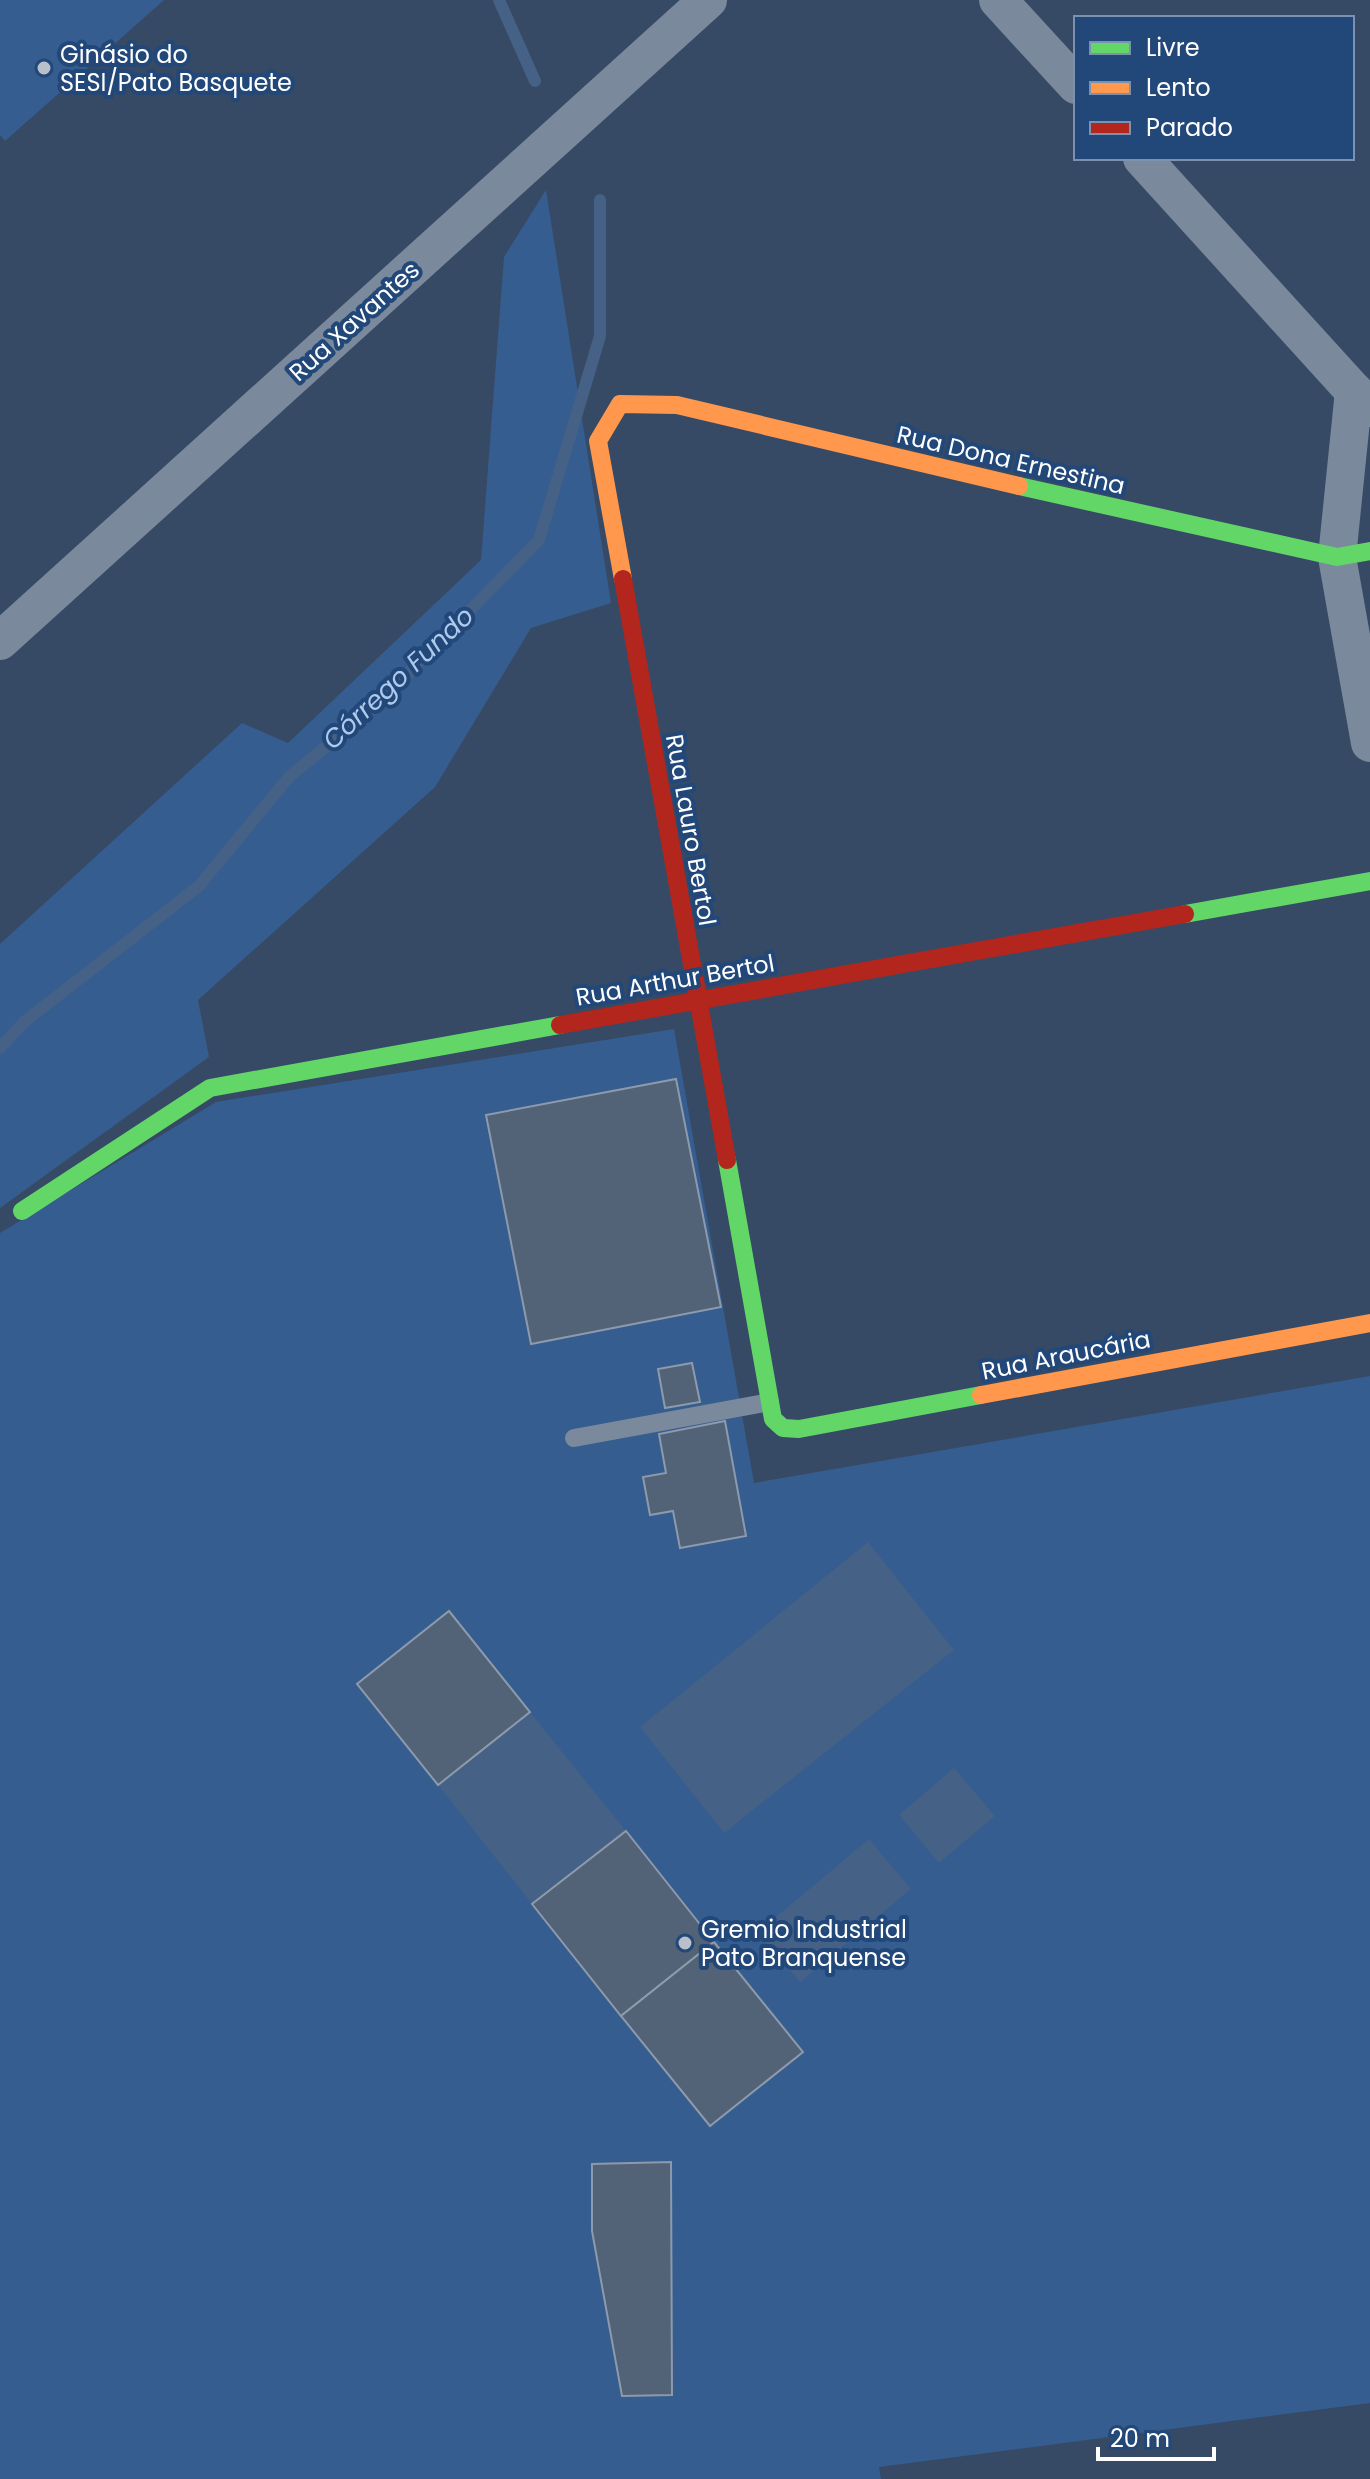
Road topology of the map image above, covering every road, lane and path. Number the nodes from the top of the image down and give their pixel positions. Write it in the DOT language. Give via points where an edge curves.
graph roads {
  1 [pos="708,0"];
  2 [pos="998,0"];
  3 [pos="1074,83"];
  4 [pos="1144,160"];
  5 [pos="1362,400"];
  6 [pos="677,405"];
  7 [pos="1353,554"];
  8 [pos="0,641"];
  9 [pos="1370,743"];
  10 [pos="1370,881"];
  11 [pos="697,1001"];
  12 [pos="22,1211"];
  13 [pos="1370,1323"];
  14 [pos="772,1410"];
  15 [pos="574,1438"];
  1 -- 8 [label="street, Rua Xavantes"];
  2 -- 3 [label="street"];
  4 -- 5 [label="street"];
  5 -- 7 [label="street"];
  6 -- 7 [label="street, Rua Dona Ernestina" via="818,441"];
  6 -- 11 [label="street, Rua Lauro Bertol" via="620,404 598,441"];
  7 -- 9 [label="street"];
  10 -- 11 [label="street, Rua Arthur Bertol"];
  11 -- 12 [label="street, Rua Arthur Bertol" via="210,1088"];
  11 -- 14 [label="street, Rua Lauro Bertol"];
  13 -- 14 [label="street, Rua Araucária" via="799,1429 783,1428"];
  14 -- 15 [label="lane"];
}
